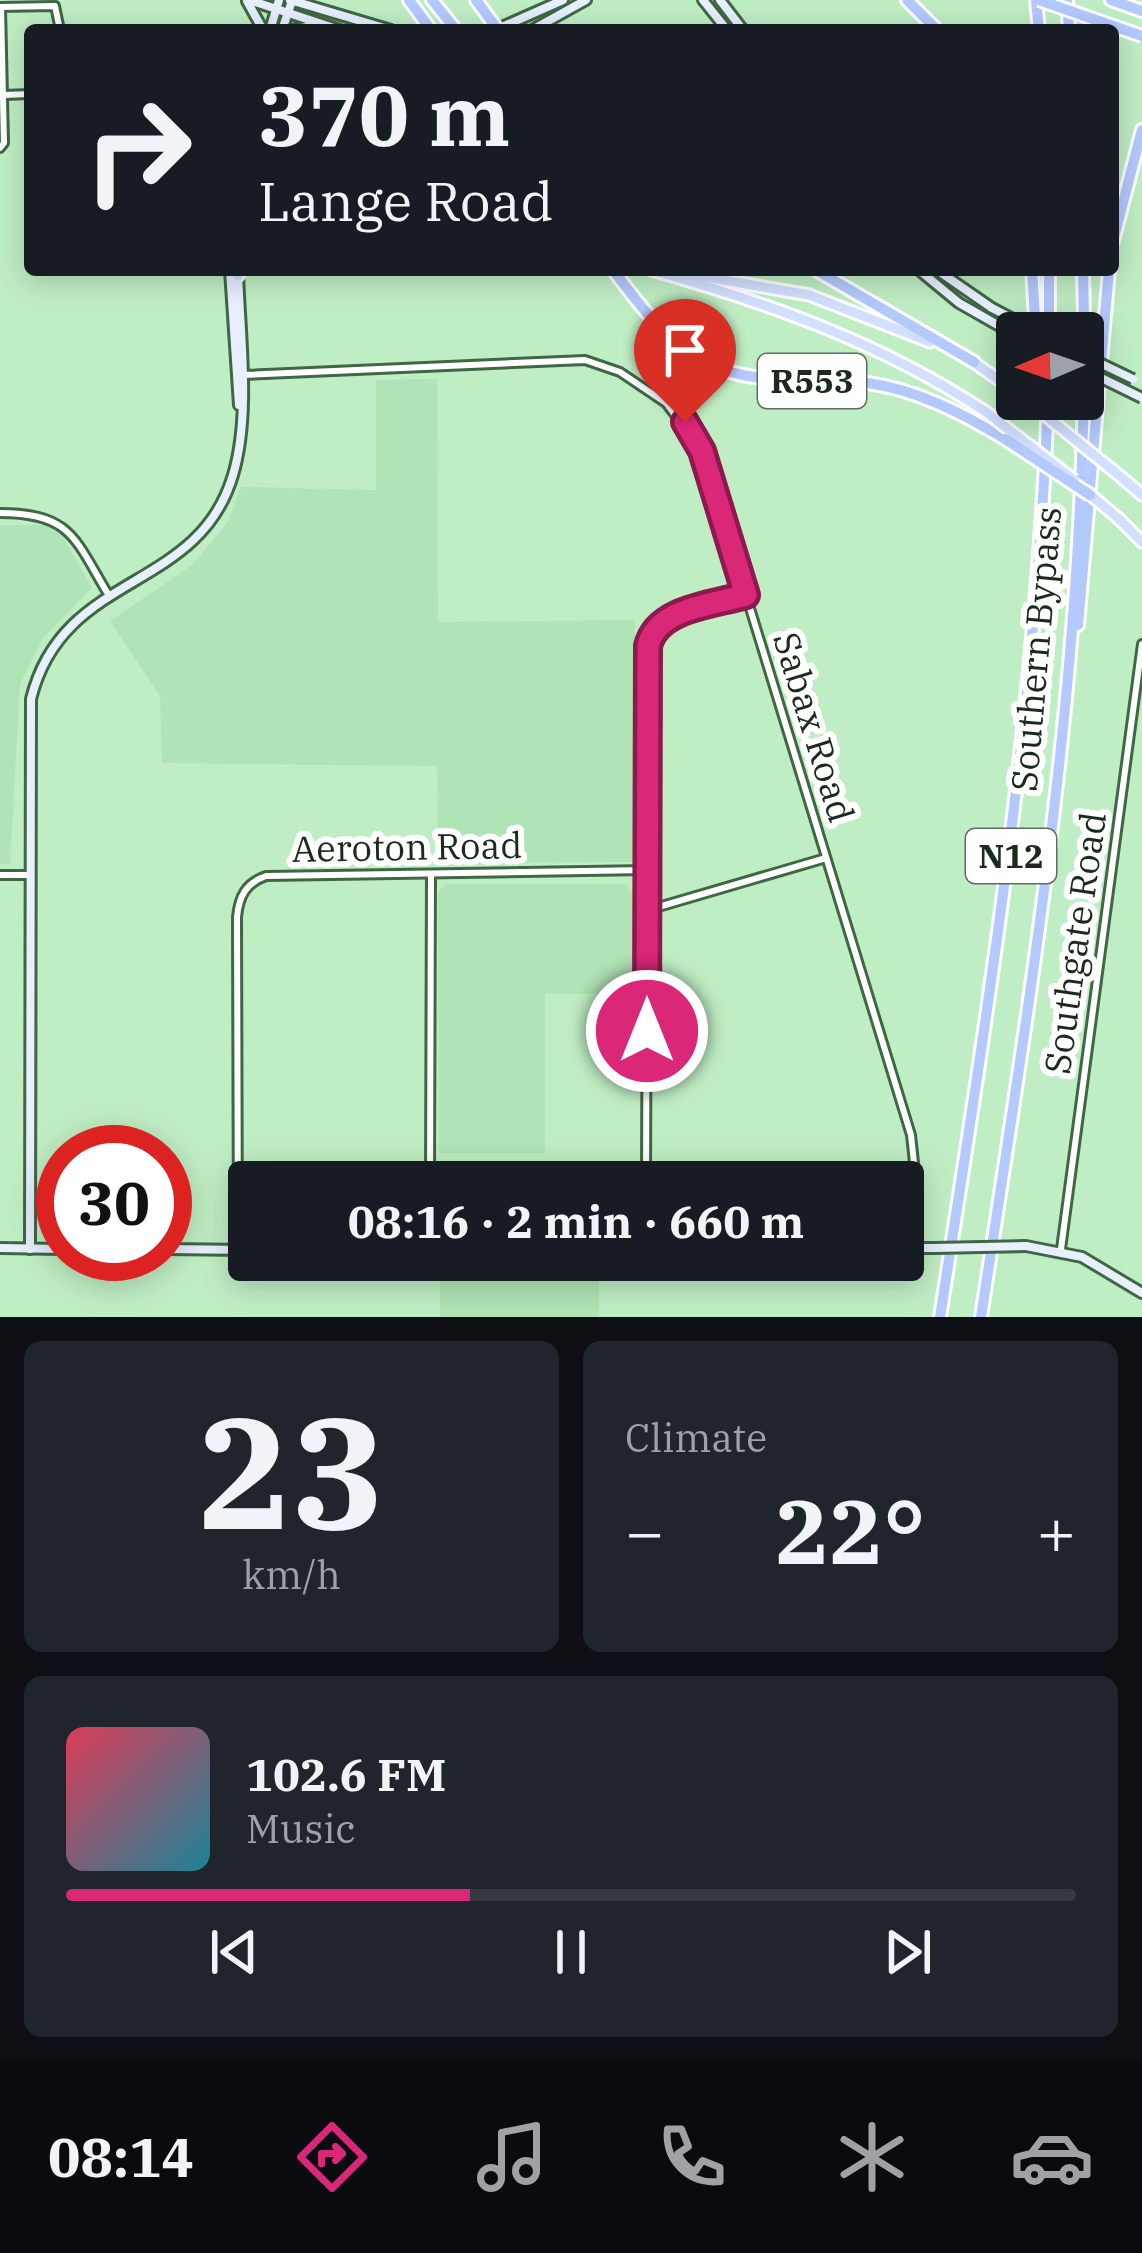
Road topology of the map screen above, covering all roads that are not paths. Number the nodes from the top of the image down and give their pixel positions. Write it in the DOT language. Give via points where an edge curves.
graph roads {
  1 [pos="247,0"];
  2 [pos="291,0"];
  3 [pos="563,0"];
  4 [pos="586,0"];
  5 [pos="703,0"];
  6 [pos="720,0"];
  7 [pos="907,0"];
  8 [pos="1037,0"];
  9 [pos="1111,0"];
  10 [pos="278,4"];
  11 [pos="0,7"];
  12 [pos="1142,10"];
  13 [pos="288,11"];
  14 [pos="59,24"];
  15 [pos="284,24"];
  16 [pos="324,24"];
  17 [pos="371,24"];
  18 [pos="509,24"];
  19 [pos="543,24"];
  20 [pos="722,24"];
  21 [pos="738,24"];
  22 [pos="931,24"];
  23 [pos="1107,24"];
  24 [pos="2,96"];
  25 [pos="1142,130"];
  26 [pos="0,148"];
  27 [pos="1119,218"];
  28 [pos="237,276"];
  29 [pos="618,276"];
  30 [pos="672,276"];
  31 [pos="695,276"];
  32 [pos="826,276"];
  33 [pos="927,276"];
  34 [pos="946,276"];
  35 [pos="1033,276"];
  36 [pos="1049,276"];
  37 [pos="1083,276"];
  38 [pos="1109,276"];
  39 [pos="999,312"];
  40 [pos="1036,312"];
  41 [pos="1049,312"];
  42 [pos="996,325"];
  43 [pos="974,362"];
  44 [pos="1104,365"];
  45 [pos="239,375"];
  46 [pos="996,377"];
  47 [pos="1104,379"];
  48 [pos="1138,381"];
  49 [pos="1142,398"];
  50 [pos="1047,420"];
  51 [pos="1051,420"];
  52 [pos="1090,495"];
  53 [pos="1142,496"];
  54 [pos="0,513"];
  55 [pos="1142,542"];
  56 [pos="108,594"];
  57 [pos="746,595"];
  58 [pos="1142,644"];
  59 [pos="1069,674"];
  60 [pos="826,858"];
  61 [pos="648,870"];
  62 [pos="0,875"];
  63 [pos="28,875"];
  64 [pos="431,875"];
  65 [pos="648,910"];
  66 [pos="238,1161"];
  67 [pos="430,1161"];
  68 [pos="646,1161"];
  69 [pos="914,1161"];
  70 [pos="0,1248"];
  71 [pos="924,1248"];
  72 [pos="30,1249"];
  73 [pos="36,1249"];
  74 [pos="192,1249"];
  75 [pos="1061,1249"];
  76 [pos="228,1250"];
  77 [pos="1142,1294"];
  78 [pos="941,1315"];
  79 [pos="981,1317"];
  1 -- 10 [label="street"];
  2 -- 13 [label="street"];
  2 -- 17 [label="street"];
  3 -- 18 [label="street"];
  4 -- 19 [label="street"];
  5 -- 20 [label="street"];
  6 -- 21 [label="street"];
  7 -- 22 [label="highway"];
  8 -- 23 [label="highway, bridge"];
  9 -- 12 [label="highway"];
  10 -- 13 [label="street"];
  11 -- 14 [label="street" via="54,5"];
  11 -- 24 [label="street"];
  13 -- 15 [label="street"];
  13 -- 16 [label="street"];
  24 -- 26 [label="street"];
  25 -- 27 [label="highway"];
  28 -- 45 [label="street"];
  29 -- 52 [label="highway, R553, bridge" via="672,339 723,370 900,390 1005,439"];
  30 -- 52 [label="main road, bridge" via="841,331 986,412"];
  31 -- 43 [label="main road" via="851,307"];
  32 -- 43 [label="highway, R553"];
  33 -- 42 [label="street"];
  34 -- 39 [label="street, bridge"];
  35 -- 40 [label="highway"];
  36 -- 41 [label="highway"];
  37 -- 59 [label="highway, Southern Bypass / N12"];
  38 -- 59 [label="highway" via="1084,594"];
  43 -- 46 [label="main road, R553"];
  44 -- 48 [label="street, bridge"];
  45 -- 56 [label="street" via="238,455 214,518 169,562"];
  45 -- 57 [label="street, Sabax Road" via="566,358 620,372 666,403 702,451"];
  47 -- 49 [label="street, bridge"];
  50 -- 78 [label="highway, Southern Bypass / N12" via="1022,767"];
  51 -- 53 [label="main road, bridge"];
  52 -- 55 [label="main road, R553, bridge"];
  54 -- 56 [label="street" via="62,524"];
  56 -- 63 [label="street" via="67,627 34,687"];
  57 -- 60 [label="street, Sabax Road"];
  57 -- 61 [label="street" via="652,629"];
  58 -- 75 [label="street, Southgate Road"];
  59 -- 79 [label="highway, Southern Bypass / N12"];
  60 -- 65 [label="street"];
  60 -- 69 [label="street, Sabax Road"];
  61 -- 64 [label="street, Aeroton Road"];
  61 -- 65 [label="street"];
  62 -- 63 [label="street"];
  63 -- 72 [label="street"];
  64 -- 66 [label="street, Aeroton Road" via="266,876 241,895"];
  64 -- 67 [label="street"];
  65 -- 68 [label="street"];
  70 -- 72 [label="street"];
  71 -- 75 [label="street, bridge"];
  72 -- 73 [label="street"];
  74 -- 76 [label="street"];
  75 -- 77 [label="street"];
}
